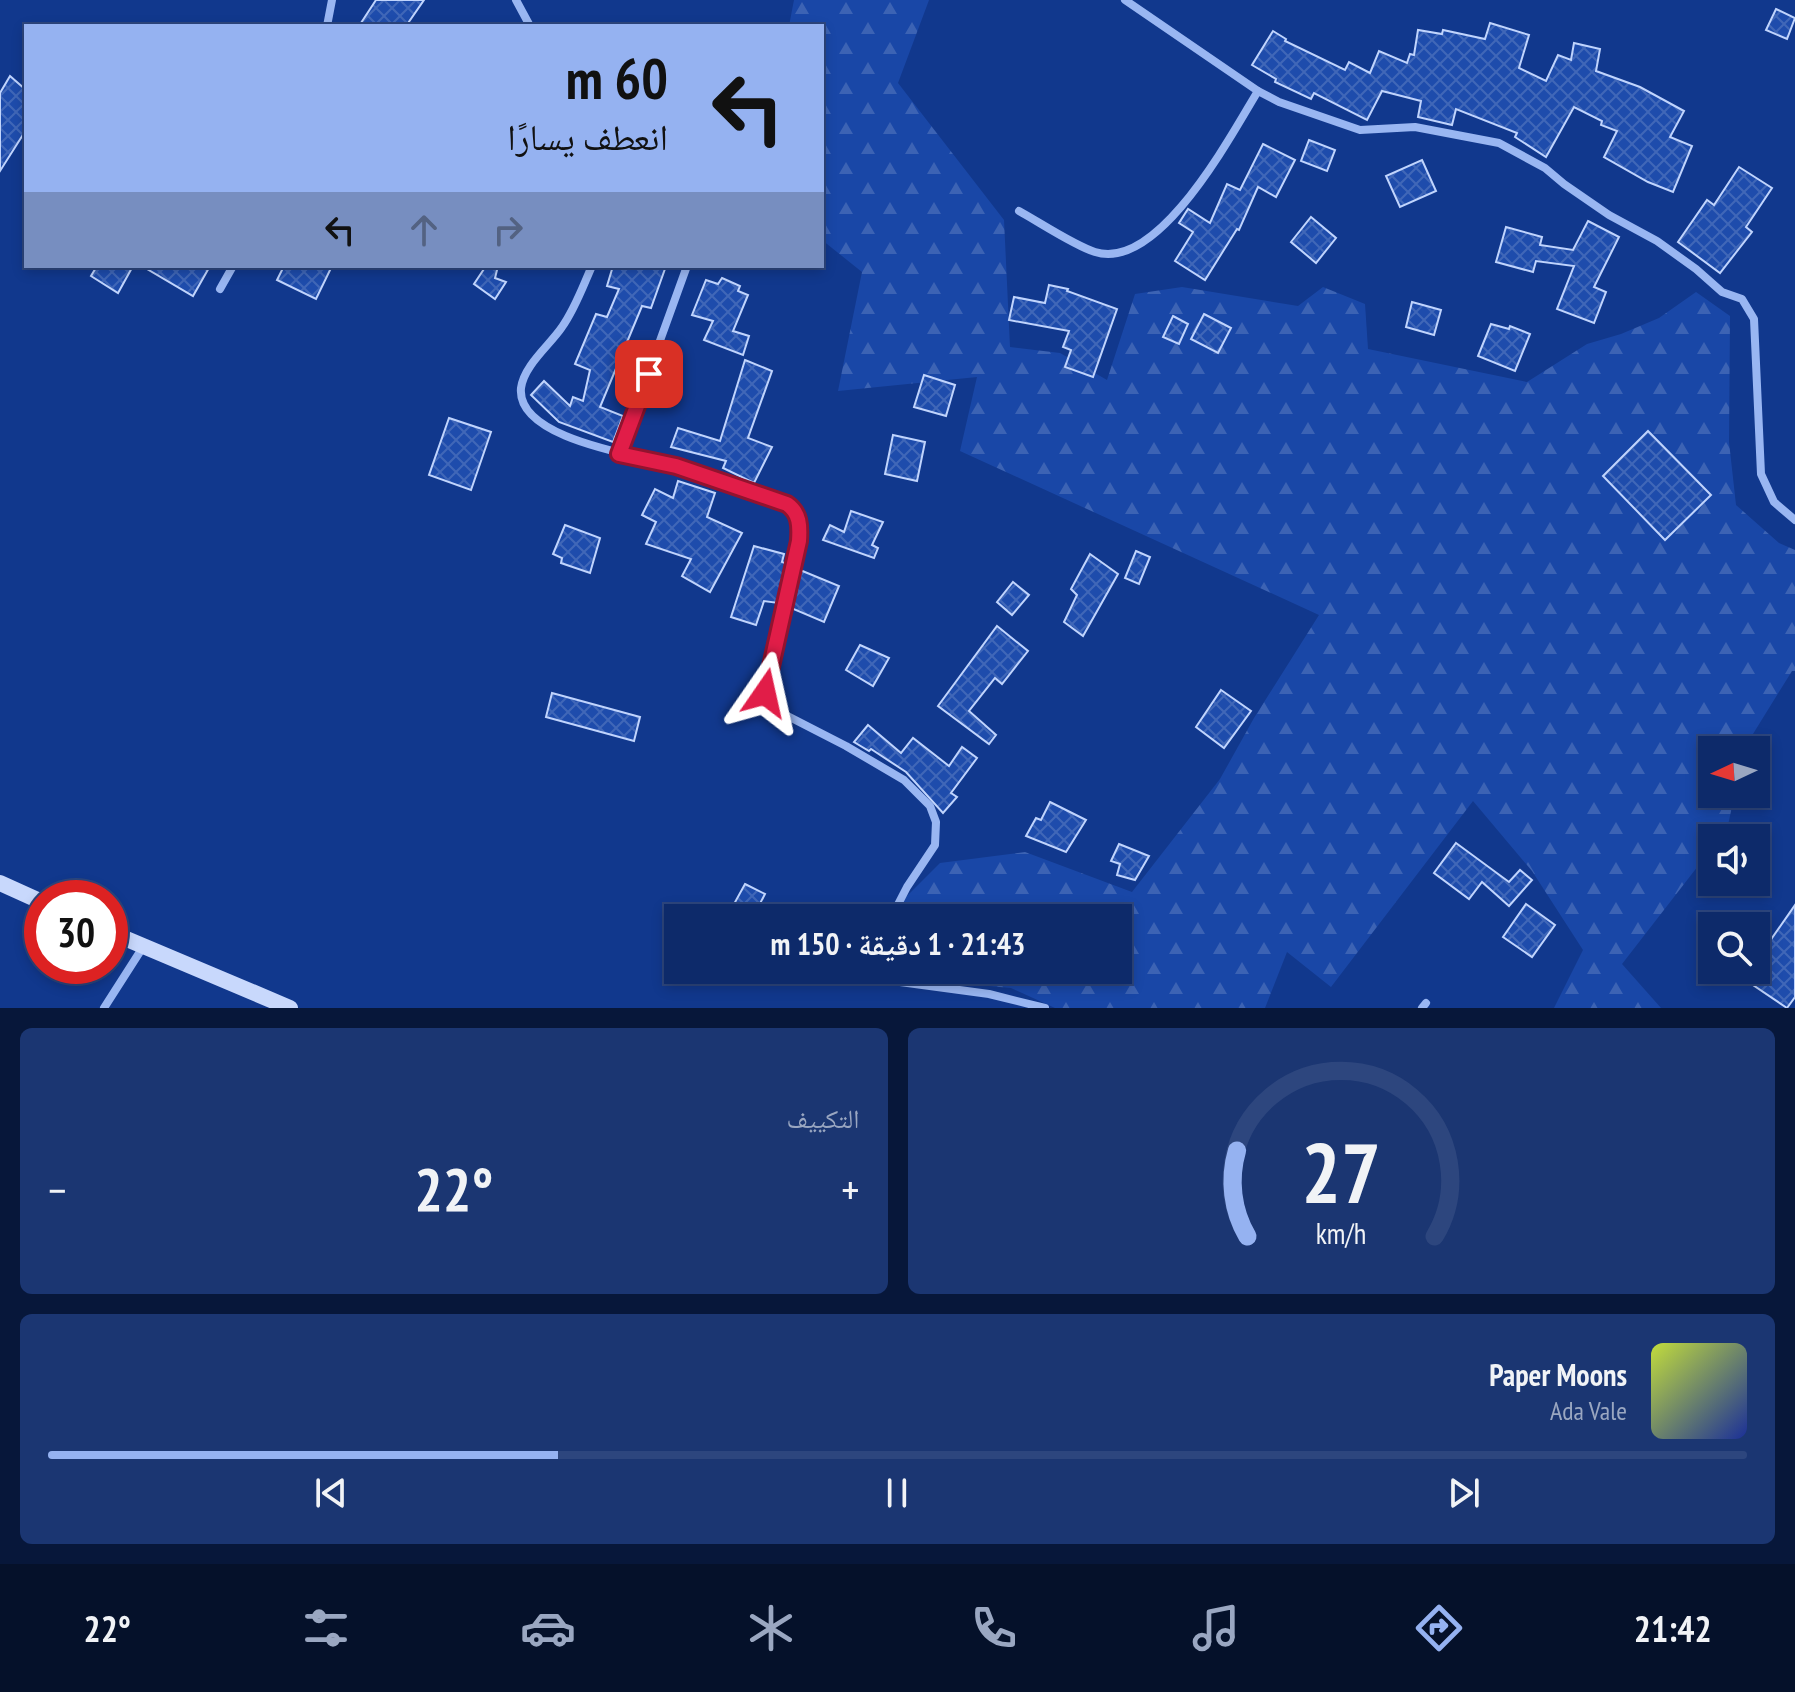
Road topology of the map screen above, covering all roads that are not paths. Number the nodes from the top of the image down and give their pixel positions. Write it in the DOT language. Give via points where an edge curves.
graph roads {
  1 [pos="332,0"];
  2 [pos="516,0"];
  3 [pos="1125,0"];
  4 [pos="327,24"];
  5 [pos="529,24"];
  6 [pos="1258,91"];
  7 [pos="1019,211"];
  8 [pos="232,268"];
  9 [pos="591,268"];
  10 [pos="686,268"];
  11 [pos="220,289"];
  12 [pos="619,454"];
  13 [pos="1795,520"];
  14 [pos="0,883"];
  15 [pos="24,894"];
  16 [pos="898,904"];
  17 [pos="128,940"];
  18 [pos="143,947"];
  19 [pos="915,984"];
  20 [pos="104,1008"];
  21 [pos="290,1008"];
  22 [pos="1045,1008"];
  1 -- 4 [label="street"];
  2 -- 5 [label="street"];
  3 -- 6 [label="street"];
  6 -- 7 [label="street" via="1181,207 1136,248 1095,252"];
  6 -- 13 [label="street" via="1360,130 1415,127 1499,143 1657,241 1722,292 1742,299 1754,319 1761,474 1774,502"];
  8 -- 11 [label="street"];
  9 -- 12 [label="street" via="564,325 524,376 522,399 538,420 572,440"];
  10 -- 12 [label="street"];
  12 -- 16 [label="street" via="676,466 795,510 799,541 765,693 772,708 904,780 930,806 935,845"];
  14 -- 15 [label="street"];
  17 -- 18 [label="street"];
  18 -- 20 [label="street"];
  18 -- 21 [label="street"];
  19 -- 22 [label="street"];
}
